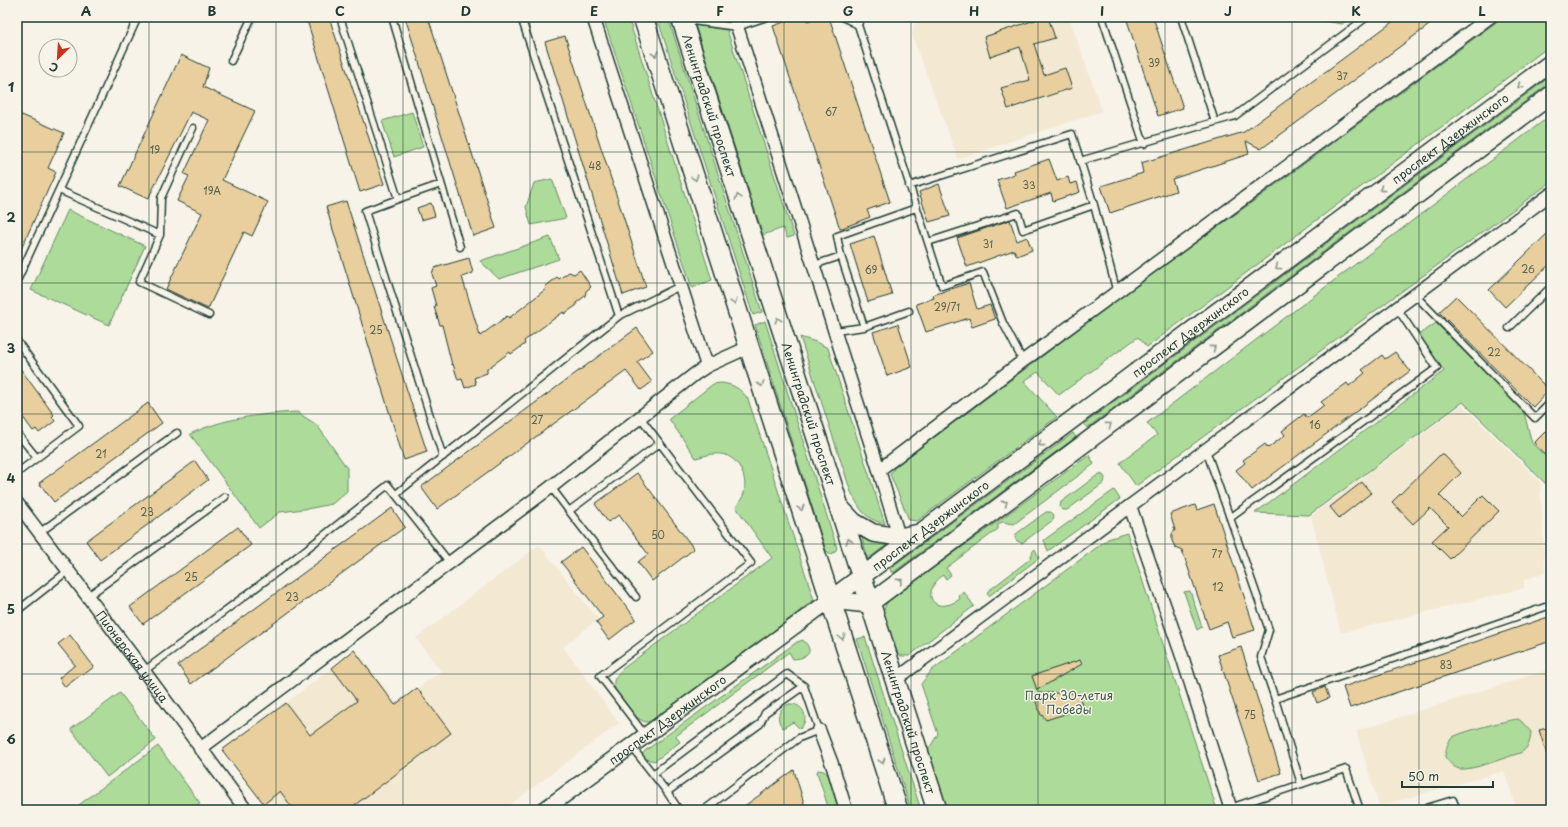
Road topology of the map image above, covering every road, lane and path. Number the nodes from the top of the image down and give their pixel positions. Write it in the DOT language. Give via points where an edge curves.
graph roads {
  1 [pos="138,17"];
  2 [pos="252,17"];
  3 [pos="340,17"];
  4 [pos="392,17"];
  5 [pos="521,17"];
  6 [pos="593,17"];
  7 [pos="643,17"];
  8 [pos="767,17"];
  9 [pos="843,17"];
  10 [pos="861,17"];
  11 [pos="1102,17"];
  12 [pos="1181,17"];
  13 [pos="1367,17"];
  14 [pos="1490,17"];
  15 [pos="681,18"];
  16 [pos="736,22"];
  17 [pos="858,25"];
  18 [pos="231,61"];
  19 [pos="1551,63"];
  20 [pos="1551,95"];
  21 [pos="1215,122"];
  22 [pos="193,128"];
  23 [pos="1144,144"];
  24 [pos="1080,161"];
  25 [pos="441,184"];
  26 [pos="909,186"];
  27 [pos="59,190"];
  28 [pos="1551,194"];
  29 [pos="398,199"];
  30 [pos="1094,205"];
  31 [pos="916,208"];
  32 [pos="160,236"];
  33 [pos="928,242"];
  34 [pos="460,247"];
  35 [pos="841,256"];
  36 [pos="814,265"];
  37 [pos="17,282"];
  38 [pos="680,286"];
  39 [pos="1551,287"];
  40 [pos="1117,293"];
  41 [pos="1415,295"];
  42 [pos="1396,308"];
  43 [pos="909,311"];
  44 [pos="209,315"];
  45 [pos="619,316"];
  46 [pos="864,327"];
  47 [pos="1509,328"];
  48 [pos="835,331"];
  49 [pos="17,341"];
  50 [pos="749,347"];
  51 [pos="1023,361"];
  52 [pos="707,366"];
  53 [pos="1551,402"];
  54 [pos="640,417"];
  55 [pos="17,433"];
  56 [pos="177,433"];
  57 [pos="660,443"];
  58 [pos="1206,450"];
  59 [pos="443,457"];
  60 [pos="36,458"];
  61 [pos="880,470"];
  62 [pos="17,473"];
  63 [pos="551,487"];
  64 [pos="396,494"];
  65 [pos="225,497"];
  66 [pos="17,503"];
  67 [pos="838,504"];
  68 [pos="1130,506"];
  69 [pos="569,511"];
  70 [pos="1230,518"];
  71 [pos="921,532"];
  72 [pos="40,533"];
  73 [pos="899,537"];
  74 [pos="450,563"];
  75 [pos="69,570"];
  76 [pos="861,578"];
  77 [pos="88,596"];
  78 [pos="636,597"];
  79 [pos="830,600"];
  80 [pos="869,604"];
  81 [pos="1551,605"];
  82 [pos="17,611"];
  83 [pos="144,671"];
  84 [pos="895,680"];
  85 [pos="804,686"];
  86 [pos="1275,699"];
  87 [pos="819,730"];
  88 [pos="645,736"];
  89 [pos="631,746"];
  90 [pos="200,749"];
  91 [pos="653,774"];
  92 [pos="1301,784"];
  93 [pos="667,792"];
  94 [pos="1231,809"];
  95 [pos="246,810"];
  96 [pos="544,810"];
  97 [pos="679,810"];
  98 [pos="704,810"];
  99 [pos="846,810"];
  100 [pos="898,810"];
  101 [pos="937,810"];
  102 [pos="1360,810"];
  103 [pos="1420,810"];
  104 [pos="1457,810"];
  1 -- 27 [label="lane"];
  2 -- 18 [label="lane"];
  3 -- 29 [label="lane"];
  4 -- 25 [label="lane"];
  5 -- 45 [label="lane"];
  6 -- 38 [label="street"];
  7 -- 50 [label="main road, one-way"];
  8 -- 16 [label="lane"];
  9 -- 17 [label="lane"];
  10 -- 17 [label="lane"];
  11 -- 23 [label="lane"];
  12 -- 21 [label="lane"];
  13 -- 21 [label="lane" via="1235,116"];
  14 -- 40 [label="street"];
  15 -- 16 [label="lane"];
  67 -- 15 [label="main road, Ленинградский проспект, one-way"];
  16 -- 36 [label="street"];
  17 -- 26 [label="lane"];
  19 -- 71 [label="main road, проспект Дзержинского, one-way"];
  80 -- 20 [label="main road, проспект Дзержинского, one-way"];
  21 -- 23 [label="lane"];
  22 -- 32 [label="lane" via="161,198"];
  23 -- 24 [label="lane"];
  24 -- 26 [label="lane" via="1072,134"];
  24 -- 30 [label="lane"];
  25 -- 29 [label="lane"];
  25 -- 34 [label="lane"];
  26 -- 31 [label="lane"];
  27 -- 32 [label="lane"];
  27 -- 37 [label="lane"];
  28 -- 41 [label="street"];
  29 -- 59 [label="lane" via="364,211"];
  30 -- 33 [label="lane" via="1023,230 1018,213"];
  30 -- 40 [label="lane"];
  31 -- 33 [label="lane"];
  31 -- 35 [label="lane" via="837,236"];
  32 -- 44 [label="lane" via="139,282"];
  33 -- 51 [label="lane" via="942,286 983,272 1003,323"];
  35 -- 36 [label="lane"];
  35 -- 46 [label="lane"];
  36 -- 48 [label="street"];
  38 -- 45 [label="lane"];
  38 -- 52 [label="street"];
  39 -- 47 [label="lane"];
  40 -- 51 [label="street"];
  41 -- 42 [label="street"];
  41 -- 53 [label="lane" via="1535,418"];
  42 -- 58 [label="street"];
  42 -- 70 [label="lane" via="1437,368"];
  43 -- 46 [label="lane"];
  45 -- 59 [label="lane"];
  46 -- 48 [label="lane"];
  48 -- 61 [label="street"];
  49 -- 60 [label="lane" via="79,426"];
  50 -- 52 [label="street"];
  50 -- 79 [label="main road, one-way"];
  51 -- 61 [label="street"];
  52 -- 54 [label="street"];
  54 -- 57 [label="lane"];
  54 -- 63 [label="street"];
  55 -- 60 [label="lane"];
  56 -- 72 [label="lane"];
  57 -- 69 [label="lane"];
  57 -- 88 [label="lane" via="751,563 600,676"];
  58 -- 68 [label="street"];
  58 -- 70 [label="lane"];
  59 -- 64 [label="lane"];
  60 -- 62 [label="lane"];
  61 -- 73 [label="street"];
  63 -- 69 [label="lane"];
  63 -- 74 [label="street"];
  64 -- 74 [label="lane"];
  64 -- 83 [label="lane" via="388,485 282,569"];
  65 -- 77 [label="lane"];
  66 -- 72 [label="street, Пионерская улица"];
  67 -- 73 [label="main road" via="854,522 873,533"];
  76 -- 67 [label="main road, Ленинградский проспект, one-way"];
  68 -- 84 [label="street"];
  68 -- 94 [label="street"];
  69 -- 78 [label="lane"];
  70 -- 86 [label="lane" via="1269,630 1261,657"];
  71 -- 73 [label="main road"];
  71 -- 76 [label="main road, проспект Дзержинского"];
  72 -- 75 [label="street, Пионерская улица"];
  74 -- 90 [label="street"];
  75 -- 77 [label="street, Пионерская улица"];
  75 -- 82 [label="lane"];
  76 -- 79 [label="main road, проспект Дзержинского"];
  76 -- 80 [label="main road, Ленинградский проспект"];
  77 -- 83 [label="street, Пионерская улица"];
  79 -- 80 [label="main road"];
  79 -- 88 [label="street, проспект Дзержинского"];
  79 -- 100 [label="main road, one-way"];
  80 -- 84 [label="main road, Ленинградский проспект"];
  81 -- 86 [label="lane"];
  83 -- 90 [label="street, Пионерская улица"];
  84 -- 101 [label="main road, Ленинградский проспект"];
  85 -- 87 [label="lane"];
  85 -- 91 [label="lane" via="788,674"];
  85 -- 93 [label="lane" via="765,713 760,724"];
  86 -- 92 [label="lane"];
  87 -- 98 [label="lane" via="799,738"];
  87 -- 99 [label="street"];
  88 -- 89 [label="street, проспект Дзержинского"];
  89 -- 91 [label="lane"];
  89 -- 96 [label="street, проспект Дзержинского"];
  90 -- 95 [label="street, Пионерская улица"];
  91 -- 93 [label="lane"];
  92 -- 94 [label="lane"];
  92 -- 102 [label="lane" via="1346,769"];
  93 -- 97 [label="lane"];
  103 -- 104 [label="lane" via="1453,800"];
}
